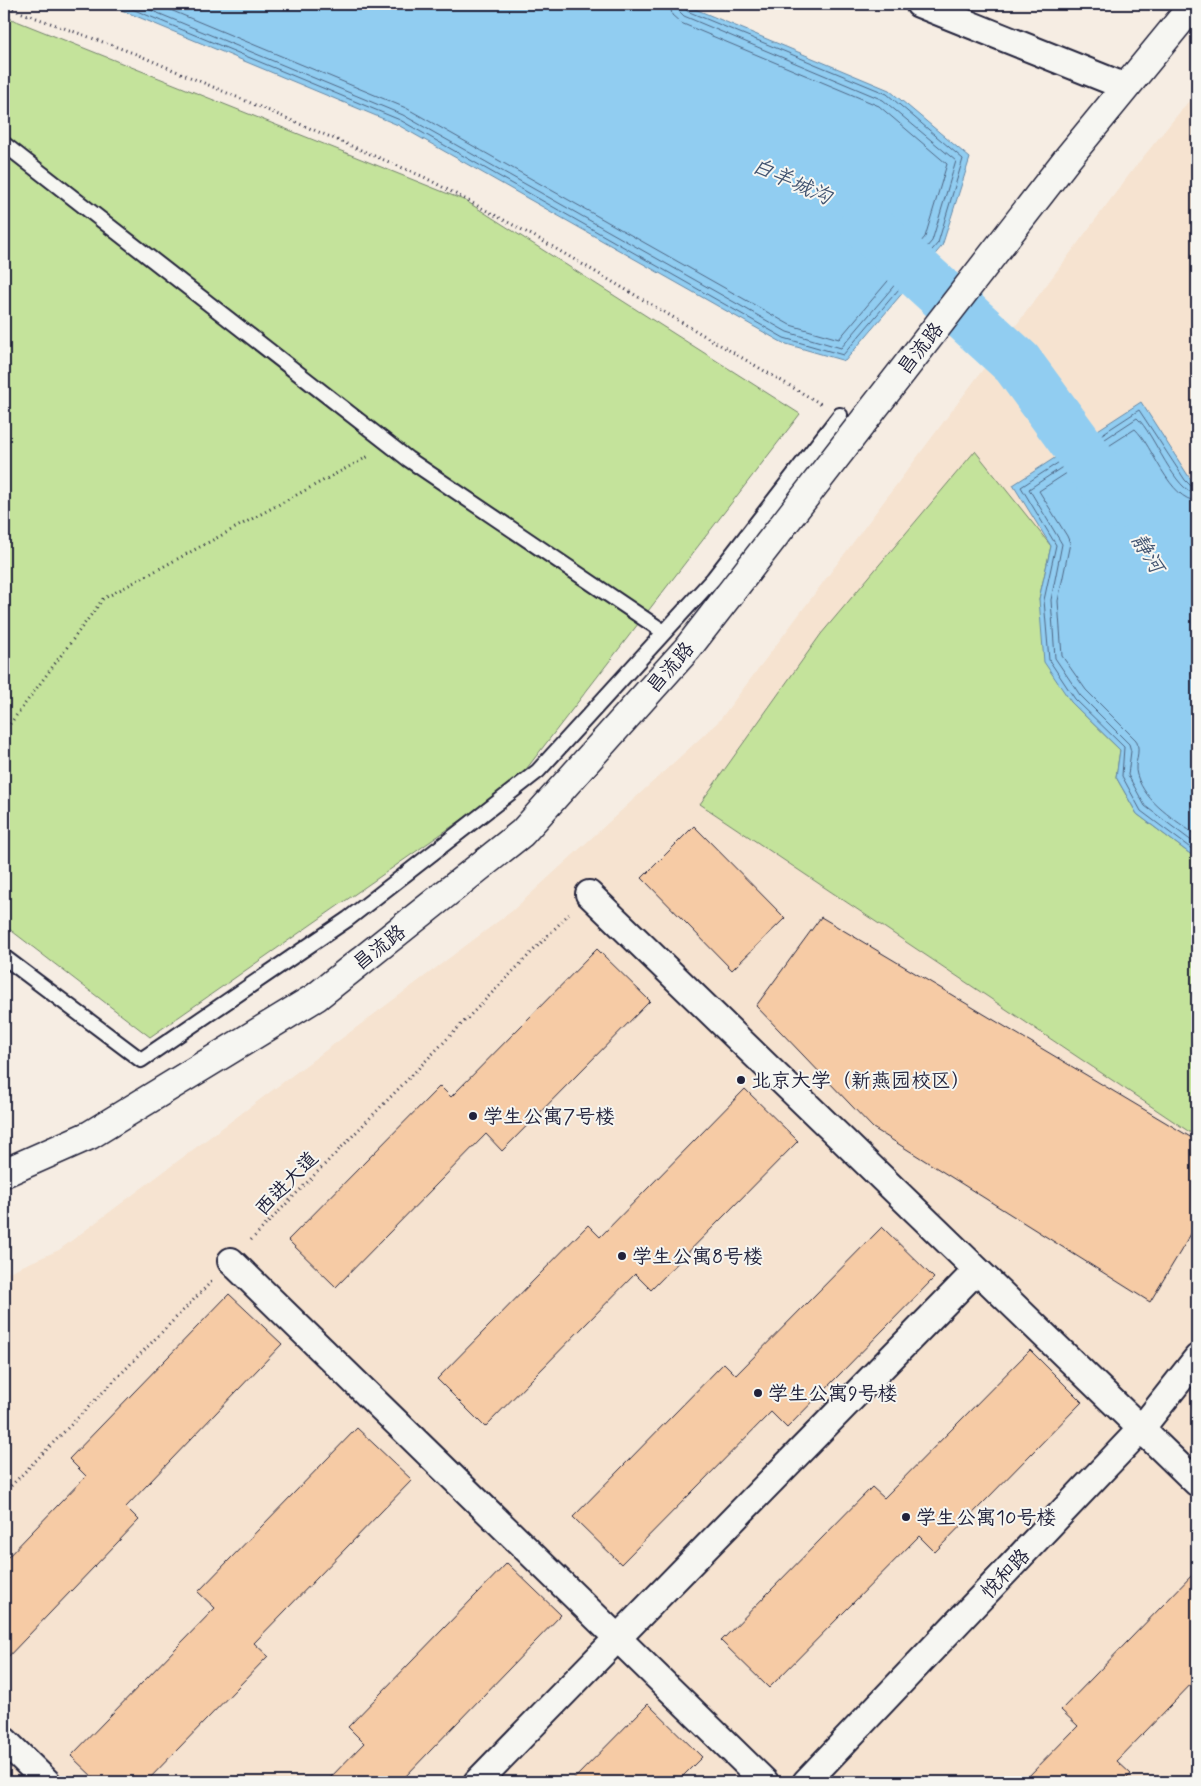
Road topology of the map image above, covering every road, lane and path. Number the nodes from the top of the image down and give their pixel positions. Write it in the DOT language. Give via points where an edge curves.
graph roads {
  1 [pos="4,4"];
  2 [pos="919,4"];
  3 [pos="1194,4"];
  4 [pos="1126,87"];
  5 [pos="4,144"];
  6 [pos="840,415"];
  7 [pos="390,444"];
  8 [pos="664,632"];
  9 [pos="4,732"];
  10 [pos="589,894"];
  11 [pos="4,957"];
  12 [pos="4,1173"];
  13 [pos="231,1261"];
  14 [pos="977,1270"];
  15 [pos="1197,1358"];
  16 [pos="1141,1429"];
  17 [pos="1197,1483"];
  18 [pos="4,1493"];
  19 [pos="618,1638"];
  20 [pos="4,1740"];
  21 [pos="47,1782"];
  22 [pos="477,1782"];
  23 [pos="765,1782"];
  24 [pos="806,1782"];
  1 -- 6 [label="path" via="136,54 424,178 541,240"];
  2 -- 4 [label="street"];
  3 -- 4 [label="main road, 昌流路"];
  4 -- 12 [label="main road, 昌流路" via="687,649 522,833 316,997 90,1135"];
  5 -- 7 [label="lane"];
  6 -- 8 [label="lane" via="713,579"];
  7 -- 8 [label="lane"];
  7 -- 9 [label="path" via="103,600"];
  8 -- 11 [label="lane" via="538,771 348,919 141,1060"];
  10 -- 13 [label="path, 西进大道"];
  10 -- 14 [label="street"];
  13 -- 18 [label="path, 西进大道"];
  13 -- 19 [label="street"];
  14 -- 16 [label="street"];
  14 -- 19 [label="street"];
  15 -- 16 [label="street, 悦和路"];
  16 -- 17 [label="street"];
  16 -- 24 [label="street, 悦和路"];
  19 -- 22 [label="street"];
  19 -- 23 [label="street"];
  20 -- 21 [label="street"];
}
